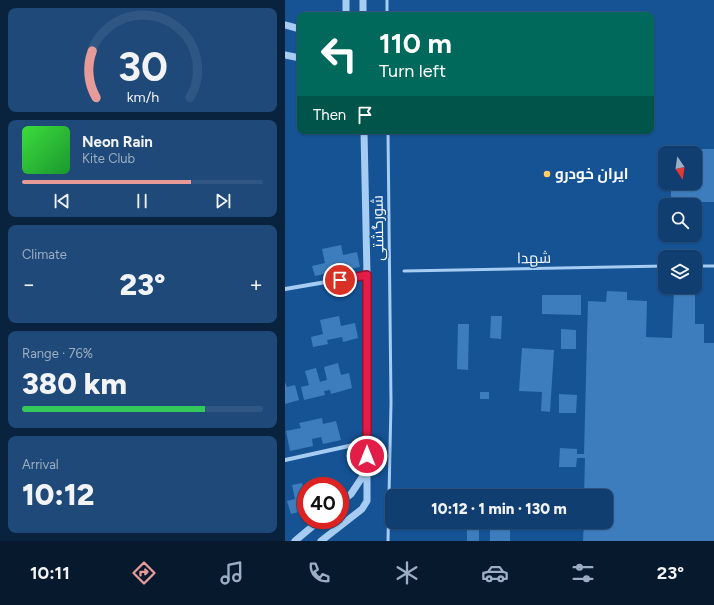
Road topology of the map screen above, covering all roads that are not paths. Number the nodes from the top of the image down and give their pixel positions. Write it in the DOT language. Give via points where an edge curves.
graph roads {
  1 [pos="346,0"];
  2 [pos="363,0"];
  3 [pos="387,0"];
  4 [pos="346,12"];
  5 [pos="363,12"];
  6 [pos="387,12"];
  7 [pos="285,25"];
  8 [pos="297,28"];
  9 [pos="285,55"];
  10 [pos="297,57"];
  11 [pos="364,134"];
  12 [pos="388,134"];
  13 [pos="658,266"];
  14 [pos="702,266"];
  15 [pos="714,266"];
  16 [pos="404,271"];
  17 [pos="367,275"];
  18 [pos="285,289"];
  19 [pos="367,442"];
  20 [pos="285,460"];
  21 [pos="367,470"];
  22 [pos="349,496"];
  23 [pos="309,529"];
  24 [pos="295,541"];
  25 [pos="321,541"];
  26 [pos="388,541"];
  1 -- 4 [label="street"];
  2 -- 5 [label="street"];
  3 -- 6 [label="lane"];
  7 -- 8 [label="street"];
  9 -- 10 [label="street"];
  11 -- 17 [label="street"];
  12 -- 26 [label="lane, شورگشتی" via="391,403"];
  13 -- 16 [label="lane, شهدا"];
  14 -- 15 [label="lane"];
  17 -- 18 [label="street"];
  17 -- 19 [label="street"];
  19 -- 20 [label="street"];
  19 -- 21 [label="street"];
  21 -- 22 [label="street"];
  21 -- 25 [label="street" via="367,501 362,509"];
  23 -- 24 [label="street"];
}
